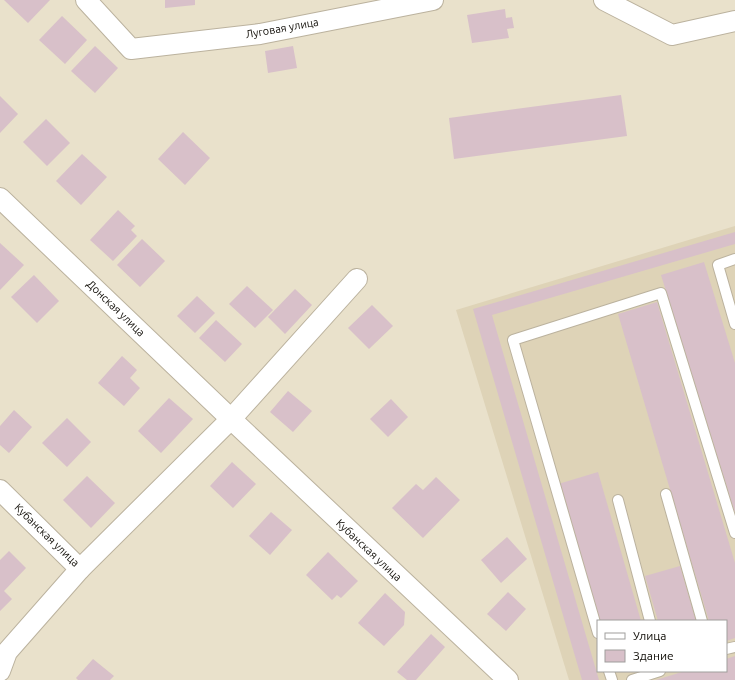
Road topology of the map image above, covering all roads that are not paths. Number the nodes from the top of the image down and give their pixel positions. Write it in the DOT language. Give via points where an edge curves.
graph roads {
  1 [pos="86,0"];
  2 [pos="433,0"];
  3 [pos="604,0"];
  4 [pos="735,21"];
  5 [pos="0,198"];
  6 [pos="735,259"];
  7 [pos="357,279"];
  8 [pos="735,324"];
  9 [pos="231,419"];
  10 [pos="0,490"];
  11 [pos="666,494"];
  12 [pos="618,500"];
  13 [pos="735,533"];
  14 [pos="80,569"];
  15 [pos="650,620"];
  16 [pos="702,620"];
  17 [pos="597,630"];
  18 [pos="0,672"];
  19 [pos="657,672"];
  20 [pos="2,680"];
  21 [pos="508,680"];
  22 [pos="632,680"];
  1 -- 2 [label="street, Луговая улица" via="131,49 260,34"];
  3 -- 4 [label="street" via="672,35"];
  5 -- 9 [label="street, Донская улица"];
  6 -- 8 [label="lane" via="718,265"];
  7 -- 9 [label="street, Кубанская улица"];
  9 -- 14 [label="street, Кубанская улица"];
  9 -- 21 [label="street, Кубанская улица"];
  10 -- 14 [label="street, Кубанская улица"];
  11 -- 16 [label="lane"];
  12 -- 15 [label="lane"];
  13 -- 17 [label="lane" via="660,293 513,340"];
  14 -- 18 [label="street" via="7,652"];
  18 -- 20 [label="street"];
  19 -- 22 [label="lane"];
}
